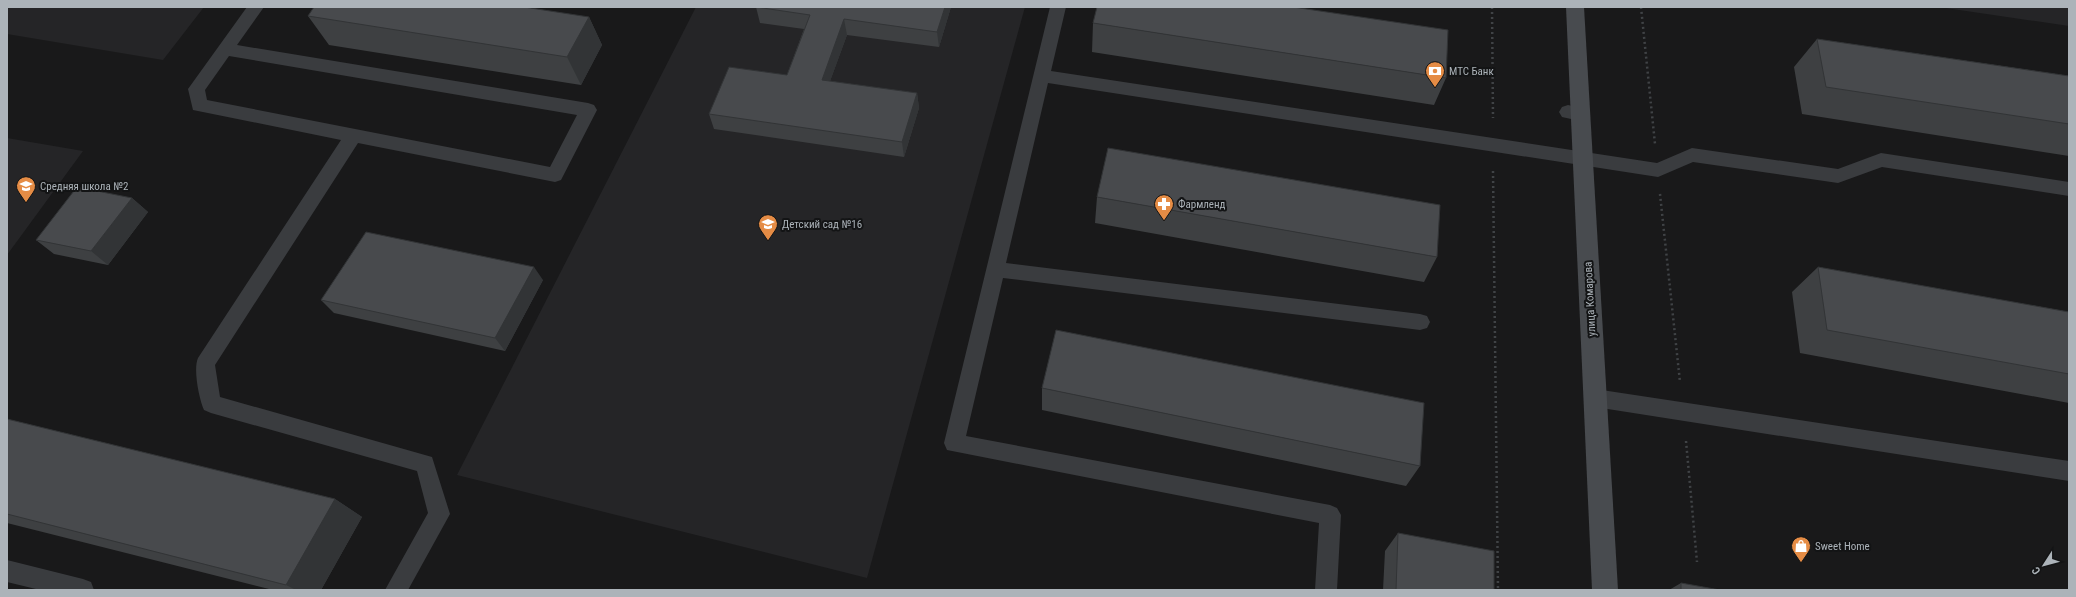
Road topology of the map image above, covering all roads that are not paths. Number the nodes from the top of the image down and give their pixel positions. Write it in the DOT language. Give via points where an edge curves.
graph roads {
  1 [pos="256,7"];
  2 [pos="1058,7"];
  3 [pos="1575,7"];
  4 [pos="226,49"];
  5 [pos="1042,76"];
  6 [pos="354,135"];
  7 [pos="1583,159"];
  8 [pos="2069,190"];
  9 [pos="995,269"];
  10 [pos="1420,322"];
  11 [pos="1595,398"];
  12 [pos="2069,471"];
  13 [pos="7,571"];
  14 [pos="83,590"];
  15 [pos="396,590"];
  16 [pos="1326,590"];
  17 [pos="1605,590"];
  1 -- 4 [label="lane"];
  2 -- 5 [label="lane"];
  3 -- 7 [label="street, улица Комарова" via="1574,113"];
  4 -- 6 [label="lane" via="196,89 200,105"];
  4 -- 6 [label="lane" via="588,110 555,175"];
  5 -- 7 [label="lane"];
  5 -- 9 [label="lane"];
  6 -- 15 [label="lane" via="205,364 211,404 425,464 439,514"];
  7 -- 8 [label="lane" via="1658,170 1692,155 1838,176 1881,160"];
  7 -- 11 [label="street, улица Комарова"];
  9 -- 10 [label="lane"];
  9 -- 16 [label="lane" via="954,443 1330,515"];
  11 -- 12 [label="lane"];
  11 -- 17 [label="street, улица Комарова"];
  13 -- 14 [label="lane"];
}
